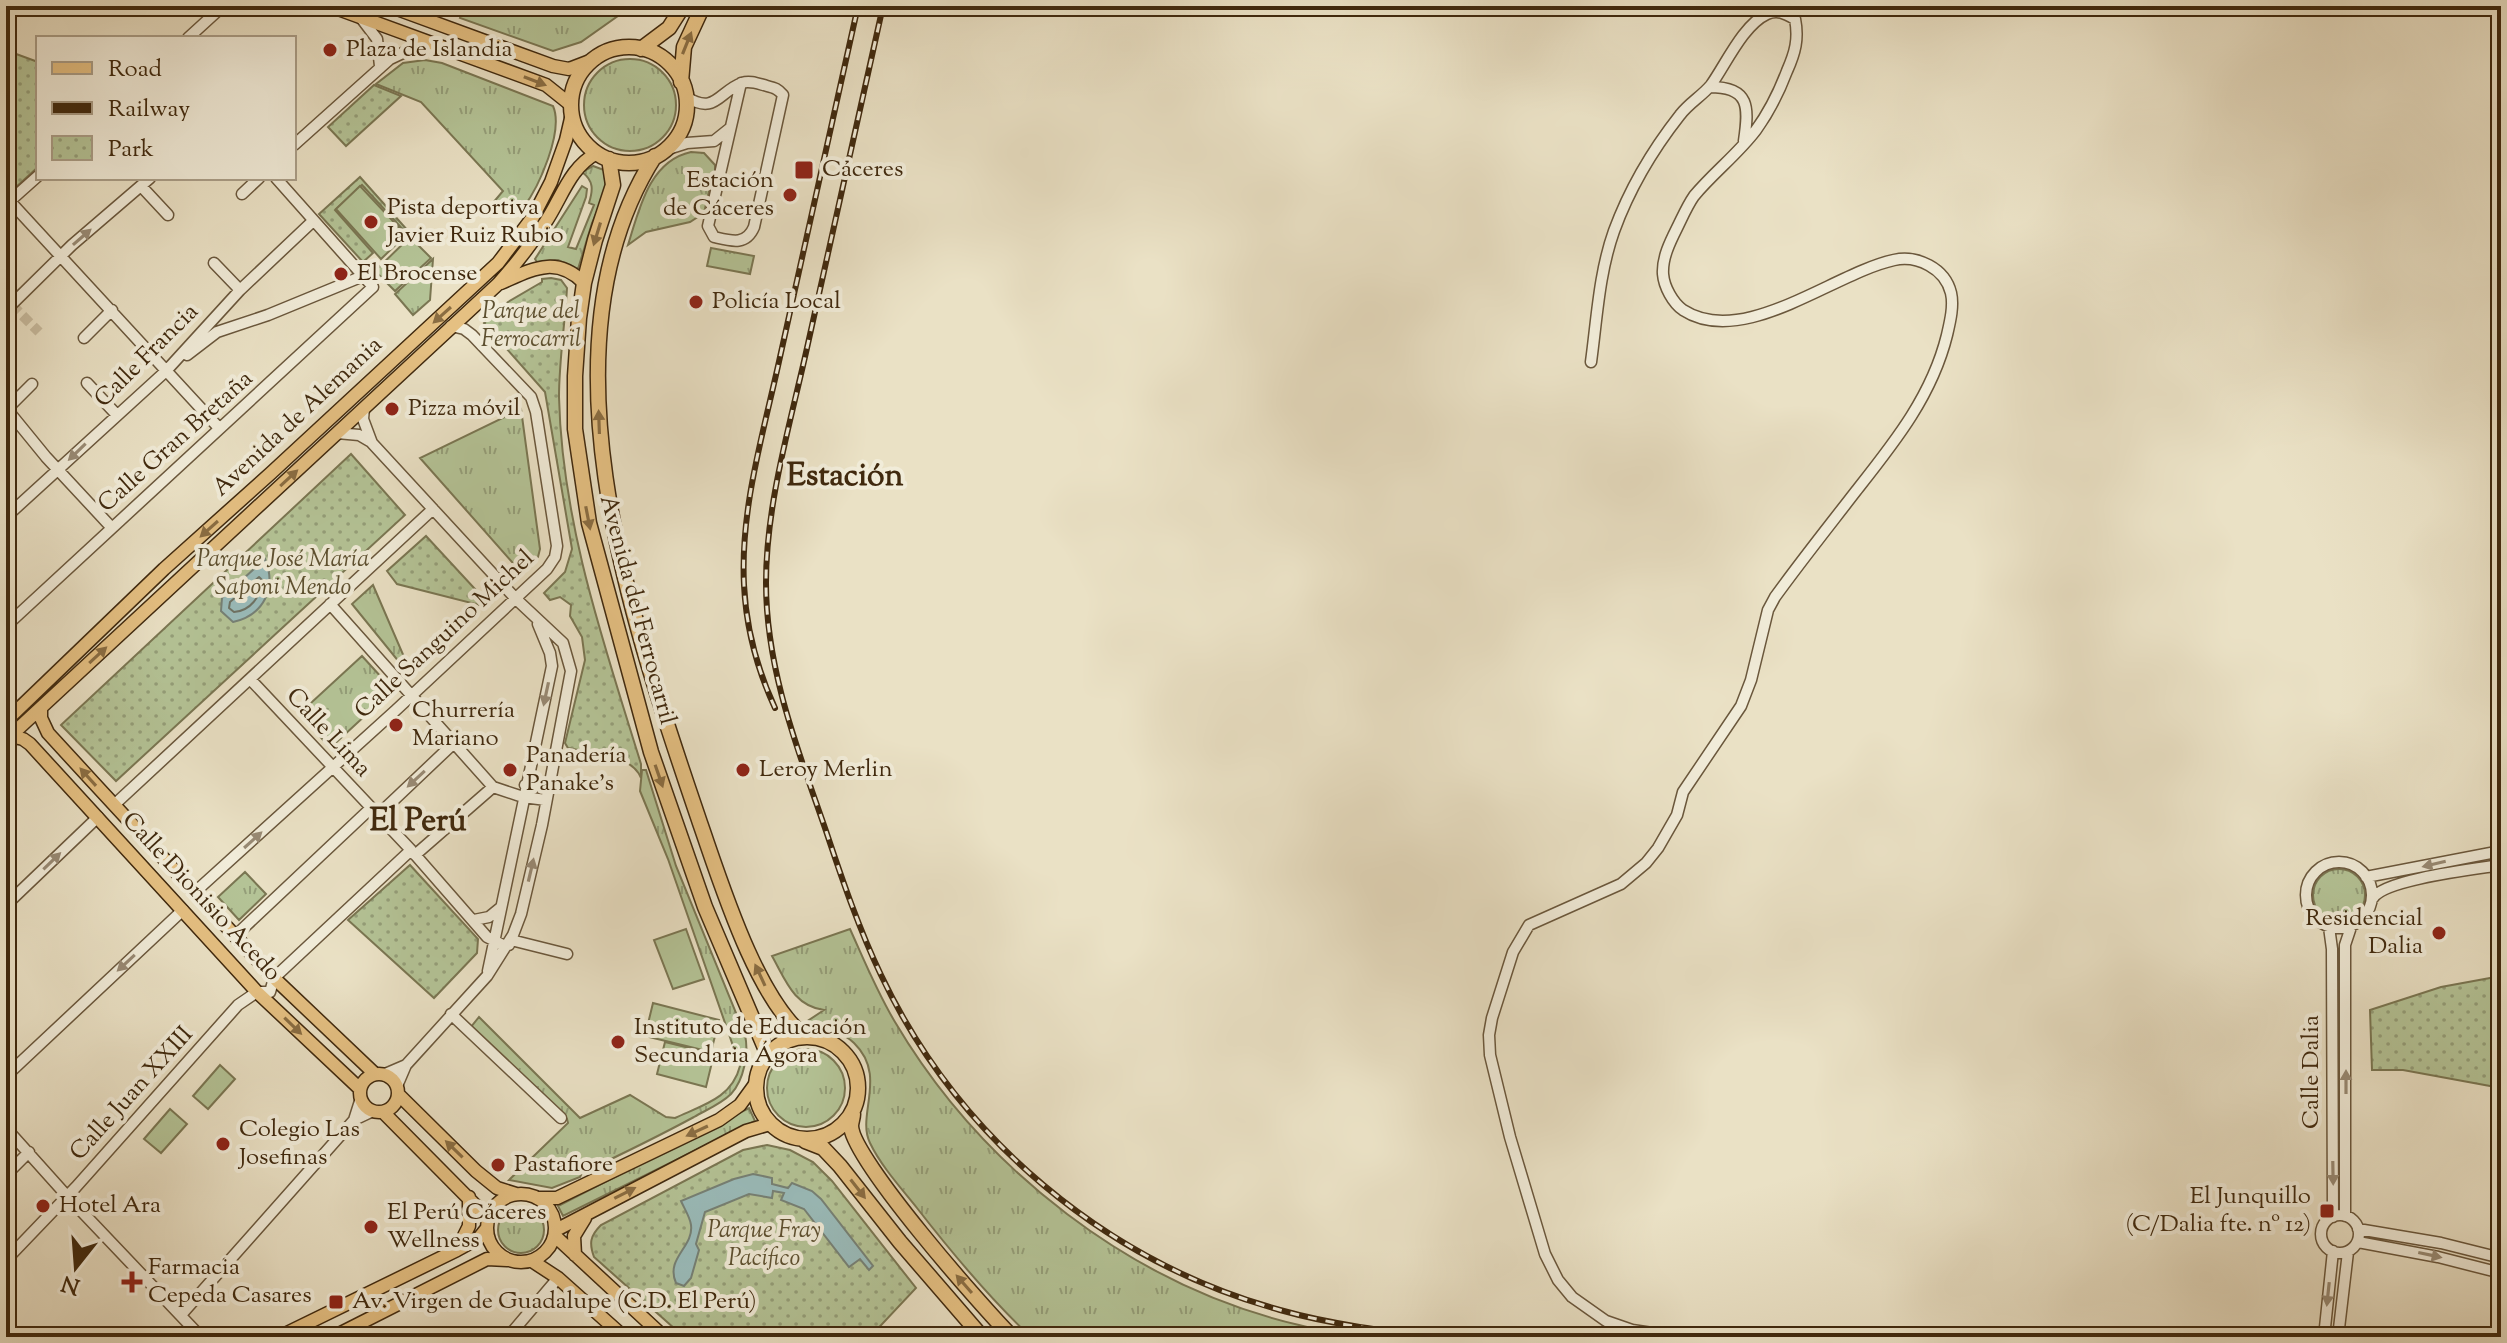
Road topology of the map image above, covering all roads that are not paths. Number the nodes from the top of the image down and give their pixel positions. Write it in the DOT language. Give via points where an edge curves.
graph roads {
  1 [pos="223,6"];
  2 [pos="330,6"];
  3 [pos="389,6"];
  4 [pos="683,6"];
  5 [pos="703,6"];
  6 [pos="359,16"];
  7 [pos="190,36"];
  8 [pos="442,47"];
  9 [pos="641,49"];
  10 [pos="595,59"];
  11 [pos="380,66"];
  12 [pos="741,83"];
  13 [pos="1710,87"];
  14 [pos="684,89"];
  15 [pos="715,102"];
  16 [pos="572,109"];
  17 [pos="732,120"];
  18 [pos="296,143"];
  19 [pos="707,143"];
  20 [pos="1743,143"];
  21 [pos="660,153"];
  22 [pos="603,156"];
  23 [pos="720,170"];
  24 [pos="36,178"];
  25 [pos="257,180"];
  26 [pos="278,180"];
  27 [pos="145,182"];
  28 [pos="242,194"];
  29 [pos="8,199"];
  30 [pos="168,215"];
  31 [pos="313,221"];
  32 [pos="62,256"];
  33 [pos="214,263"];
  34 [pos="363,276"];
  35 [pos="584,283"];
  36 [pos="498,284"];
  37 [pos="240,290"];
  38 [pos="6,310"];
  39 [pos="112,310"];
  40 [pos="451,326"];
  41 [pos="84,338"];
  42 [pos="1591,362"];
  43 [pos="166,371"];
  44 [pos="87,383"];
  45 [pos="32,384"];
  46 [pos="364,408"];
  47 [pos="6,409"];
  48 [pos="116,414"];
  49 [pos="219,428"];
  50 [pos="337,433"];
  51 [pos="372,443"];
  52 [pos="58,470"];
  53 [pos="433,509"];
  54 [pos="6,517"];
  55 [pos="112,528"];
  56 [pos="516,599"];
  57 [pos="330,604"];
  58 [pos="536,620"];
  59 [pos="6,626"];
  60 [pos="72,659"];
  61 [pos="552,666"];
  62 [pos="571,671"];
  63 [pos="250,679"];
  64 [pos="412,695"];
  65 [pos="41,708"];
  66 [pos="26,721"];
  67 [pos="7,731"];
  68 [pos="48,733"];
  69 [pos="455,742"];
  70 [pos="30,744"];
  71 [pos="333,767"];
  72 [pos="525,785"];
  73 [pos="493,787"];
  74 [pos="547,795"];
  75 [pos="523,797"];
  76 [pos="113,804"];
  77 [pos="374,811"];
  78 [pos="98,817"];
  79 [pos="2501,851"];
  80 [pos="413,852"];
  81 [pos="2501,865"];
  82 [pos="2366,877"];
  83 [pos="195,892"];
  84 [pos="2373,898"];
  85 [pos="6,905"];
  86 [pos="501,908"];
  87 [pos="183,910"];
  88 [pos="474,920"];
  89 [pos="2329,927"];
  90 [pos="2351,927"];
  91 [pos="235,936"];
  92 [pos="494,936"];
  93 [pos="511,940"];
  94 [pos="567,954"];
  95 [pos="487,976"];
  96 [pos="274,978"];
  97 [pos="257,992"];
  98 [pos="451,1014"];
  99 [pos="805,1037"];
  100 [pos="768,1055"];
  101 [pos="406,1065"];
  102 [pos="380,1074"];
  103 [pos="6,1076"];
  104 [pos="756,1083"];
  105 [pos="398,1090"];
  106 [pos="360,1094"];
  107 [pos="856,1100"];
  108 [pos="378,1111"];
  109 [pos="561,1118"];
  110 [pos="354,1120"];
  111 [pos="770,1124"];
  112 [pos="6,1128"];
  113 [pos="801,1139"];
  114 [pos="29,1152"];
  115 [pos="6,1175"];
  116 [pos="516,1194"];
  117 [pos="67,1196"];
  118 [pos="469,1197"];
  119 [pos="538,1198"];
  120 [pos="594,1209"];
  121 [pos="2345,1216"];
  122 [pos="2333,1217"];
  123 [pos="487,1223"];
  124 [pos="2358,1229"];
  125 [pos="556,1233"];
  126 [pos="2358,1242"];
  127 [pos="457,1250"];
  128 [pos="2333,1251"];
  129 [pos="2348,1252"];
  130 [pos="575,1255"];
  131 [pos="2501,1258"];
  132 [pos="6,1260"];
  133 [pos="507,1260"];
  134 [pos="532,1261"];
  135 [pos="2501,1273"];
  136 [pos="558,1278"];
  137 [pos="181,1315"];
  138 [pos="336,1336"];
  139 [pos="509,1336"];
  140 [pos="201,1337"];
  141 [pos="279,1337"];
  142 [pos="624,1337"];
  143 [pos="664,1337"];
  144 [pos="982,1337"];
  145 [pos="1012,1337"];
  146 [pos="1679,1337"];
  147 [pos="2324,1337"];
  148 [pos="2338,1337"];
  1 -- 7 [label="street"];
  2 -- 6 [label="main road"];
  3 -- 10 [label="main road" via="553,66 569,69"];
  4 -- 9 [label="highway" via="669,28"];
  14 -- 5 [label="highway, one-way" via="684,47"];
  6 -- 8 [label="main road"];
  6 -- 11 [label="street" via="377,39"];
  8 -- 11 [label="street" via="407,51"];
  8 -- 16 [label="main road, one-way" via="546,85"];
  9 -- 10 [label="highway" via="622,48"];
  9 -- 14 [label="highway" via="671,66"];
  10 -- 16 [label="highway" via="575,85"];
  11 -- 18 [label="street"];
  12 -- 15 [label="street"];
  12 -- 17 [label="street"];
  12 -- 23 [label="street" via="777,88 783,95 754,227 748,237 734,242 714,237 708,226"];
  13 -- 20 [label="street" via="1738,91 1747,121"];
  13 -- 20 [label="street" via="1756,22 1781,12 1795,19 1799,35 1785,78 1772,106"];
  13 -- 42 [label="street" via="1681,113 1653,154 1615,228 1603,264"];
  14 -- 15 [label="street" via="700,104"];
  14 -- 21 [label="highway" via="684,122"];
  15 -- 17 [label="street" via="729,107"];
  16 -- 22 [label="highway" via="579,135"];
  16 -- 60 [label="main road, Avenida de Alemania, one-way" via="551,182 533,217 498,263"];
  17 -- 19 [label="street" via="721,138"];
  17 -- 23 [label="street"];
  19 -- 21 [label="street"];
  19 -- 23 [label="street" via="717,154"];
  20 -- 146 [label="street" via="1692,199 1667,246 1663,274 1676,305 1693,317 1743,318 1897,259 1916,260 1943,276 1951,294 1950,319 1924,397 1899,437 1775,597 1741,706 1690,779 1658,848 1621,884 1529,925 1513,952 1492,1018 1490,1055 1510,1137 1545,1254 1558,1280 1606,1321"];
  21 -- 22 [label="highway" via="629,163"];
  99 -- 21 [label="highway, Avenida del Ferrocarril, one-way" via="779,1011 765,986 720,880 644,645 604,483 598,376 607,288 623,220"];
  22 -- 35 [label="highway, Avenida del Ferrocarril, one-way" via="613,185"];
  22 -- 36 [label="main road, Avenida de Alemania" via="580,164 572,173 539,232"];
  24 -- 29 [label="street"];
  25 -- 28 [label="street"];
  26 -- 31 [label="street"];
  27 -- 30 [label="street"];
  32 -- 27 [label="street, one-way"];
  29 -- 32 [label="street"];
  31 -- 34 [label="street"];
  31 -- 37 [label="street, Calle Francia"];
  32 -- 38 [label="street"];
  32 -- 39 [label="street"];
  33 -- 37 [label="street"];
  34 -- 43 [label="street" via="217,332"];
  34 -- 49 [label="street, Calle Gran Bretaña" via="373,287"];
  35 -- 36 [label="main road" via="555,266"];
  35 -- 100 [label="highway, Avenida del Ferrocarril, one-way" via="575,429 591,534 651,752 705,907"];
  36 -- 40 [label="main road, Avenida de Alemania"];
  37 -- 43 [label="street, Calle Francia"];
  39 -- 41 [label="street"];
  39 -- 43 [label="street"];
  40 -- 46 [label="main road, Avenida de Alemania"];
  40 -- 56 [label="street, Calle Sanguino Michel" via="472,335 531,397 536,412 557,546 547,569"];
  43 -- 48 [label="street, Calle Francia"];
  43 -- 49 [label="street"];
  44 -- 48 [label="street"];
  45 -- 47 [label="street"];
  46 -- 50 [label="main road, Avenida de Alemania"];
  46 -- 51 [label="street"];
  47 -- 52 [label="street"];
  48 -- 52 [label="street, Calle Francia, one-way"];
  49 -- 55 [label="street, Calle Gran Bretaña"];
  50 -- 51 [label="street" via="359,435"];
  65 -- 50 [label="main road, Avenida de Alemania, one-way"];
  51 -- 53 [label="street"];
  52 -- 54 [label="street, Calle Francia"];
  52 -- 55 [label="street"];
  53 -- 56 [label="street"];
  53 -- 57 [label="street"];
  55 -- 59 [label="street, Calle Gran Bretaña"];
  56 -- 58 [label="street"];
  56 -- 64 [label="street, Calle Sanguino Michel"];
  57 -- 63 [label="street"];
  57 -- 64 [label="street"];
  58 -- 61 [label="street"];
  58 -- 62 [label="street" via="563,643"];
  60 -- 66 [label="main road" via="28,707"];
  60 -- 67 [label="main road, Avenida de Alemania"];
  61 -- 62 [label="street"];
  61 -- 72 [label="street, one-way"];
  62 -- 74 [label="street"];
  63 -- 71 [label="street, Calle Lima"];
  63 -- 76 [label="street"];
  64 -- 69 [label="street"];
  64 -- 71 [label="street, Calle Sanguino Michel"];
  65 -- 66 [label="main road, Avenida de Alemania"];
  65 -- 68 [label="main road, Calle Dionisio Acedo"];
  66 -- 67 [label="main road, Avenida de Alemania"];
  66 -- 68 [label="main road"];
  66 -- 70 [label="main road"];
  67 -- 70 [label="main road, Calle Dionisio Acedo"];
  76 -- 68 [label="main road, Calle Dionisio Acedo, one-way"];
  69 -- 73 [label="street"];
  69 -- 77 [label="street, one-way"];
  70 -- 78 [label="main road, Calle Dionisio Acedo"];
  71 -- 77 [label="street, Calle Lima"];
  83 -- 71 [label="street, Calle Sanguino Michel, one-way"];
  72 -- 74 [label="street" via="542,786"];
  72 -- 75 [label="street"];
  73 -- 75 [label="street"];
  73 -- 80 [label="street, Calle Juan XXIII"];
  74 -- 75 [label="street"];
  93 -- 74 [label="street, one-way"];
  75 -- 86 [label="street"];
  76 -- 78 [label="street" via="108,819"];
  76 -- 78 [label="street" via="102,801"];
  76 -- 83 [label="main road, Calle Dionisio Acedo"];
  77 -- 80 [label="street, Calle Lima"];
  77 -- 91 [label="street"];
  85 -- 78 [label="street, one-way"];
  78 -- 87 [label="main road, Calle Dionisio Acedo"];
  79 -- 82 [label="street, one-way"];
  80 -- 88 [label="street, Calle Lima"];
  80 -- 96 [label="street, Calle Juan XXIII"];
  81 -- 84 [label="street" via="2404,883"];
  82 -- 84 [label="street"];
  82 -- 89 [label="street" via="2347,863 2335,862 2313,874 2307,886 2310,913"];
  83 -- 91 [label="main road, Calle Dionisio Acedo"];
  84 -- 90 [label="street" via="2362,920"];
  86 -- 88 [label="street"];
  86 -- 92 [label="street"];
  87 -- 97 [label="main road, Calle Dionisio Acedo"];
  87 -- 103 [label="street, one-way"];
  88 -- 92 [label="street, Calle Lima"];
  89 -- 90 [label="street"];
  89 -- 122 [label="street, Calle Dalia, one-way"];
  121 -- 90 [label="street, Calle Dalia, one-way" via="2345,945"];
  91 -- 96 [label="main road, Calle Dionisio Acedo"];
  92 -- 93 [label="street, Calle Lima"];
  92 -- 95 [label="street"];
  93 -- 94 [label="street, Calle Lima"];
  93 -- 95 [label="street"];
  95 -- 98 [label="street"];
  96 -- 97 [label="street, Calle Juan XXIII" via="263,978"];
  96 -- 102 [label="main road, Calle Dionisio Acedo"];
  97 -- 106 [label="main road, Calle Dionisio Acedo, one-way"];
  97 -- 117 [label="street, Calle Juan XXIII" via="238,1005"];
  98 -- 101 [label="street"];
  98 -- 109 [label="street"];
  99 -- 100 [label="highway" via="782,1043"];
  99 -- 107 [label="highway" via="833,1045 850,1061 858,1084"];
  100 -- 104 [label="highway"];
  101 -- 102 [label="street"];
  101 -- 105 [label="street"];
  102 -- 105 [label="main road"];
  102 -- 106 [label="main road" via="365,1079"];
  104 -- 111 [label="highway" via="759,1106"];
  104 -- 119 [label="main road, one-way" via="740,1105 719,1120 557,1198"];
  105 -- 108 [label="main road" via="393,1106"];
  116 -- 105 [label="main road, one-way" via="497,1188 476,1171"];
  106 -- 108 [label="main road" via="363,1104"];
  106 -- 110 [label="street"];
  107 -- 113 [label="highway" via="851,1114 833,1132"];
  145 -- 107 [label="highway, one-way" via="918,1230 858,1147 850,1127"];
  108 -- 110 [label="street"];
  108 -- 118 [label="main road"];
  110 -- 137 [label="street"];
  111 -- 113 [label="highway"];
  120 -- 111 [label="main road, one-way" via="746,1131"];
  112 -- 114 [label="street"];
  113 -- 144 [label="highway, one-way" via="823,1148 840,1166"];
  114 -- 115 [label="street"];
  114 -- 117 [label="street"];
  116 -- 119 [label="main road"];
  116 -- 123 [label="main road" via="499,1202"];
  117 -- 132 [label="street, Calle Juan XXIII"];
  117 -- 137 [label="street"];
  118 -- 123 [label="main road"];
  118 -- 127 [label="main road" via="469,1226"];
  119 -- 125 [label="main road" via="552,1212"];
  120 -- 125 [label="main road"];
  120 -- 130 [label="main road" via="576,1229"];
  121 -- 122 [label="street"];
  121 -- 124 [label="street"];
  122 -- 128 [label="street" via="2321,1234"];
  123 -- 127 [label="main road" via="479,1238"];
  123 -- 133 [label="main road" via="492,1247"];
  124 -- 126 [label="street"];
  124 -- 131 [label="street"];
  125 -- 130 [label="main road"];
  125 -- 134 [label="main road" via="549,1249"];
  126 -- 129 [label="street"];
  126 -- 135 [label="street, one-way"];
  127 -- 141 [label="main road"];
  128 -- 129 [label="street"];
  128 -- 147 [label="street, one-way"];
  129 -- 148 [label="street"];
  130 -- 143 [label="main road"];
  133 -- 134 [label="main road"];
  133 -- 138 [label="main road" via="487,1259"];
  134 -- 136 [label="main road"];
  136 -- 139 [label="street"];
  136 -- 142 [label="main road"];
  137 -- 140 [label="street"];
}
